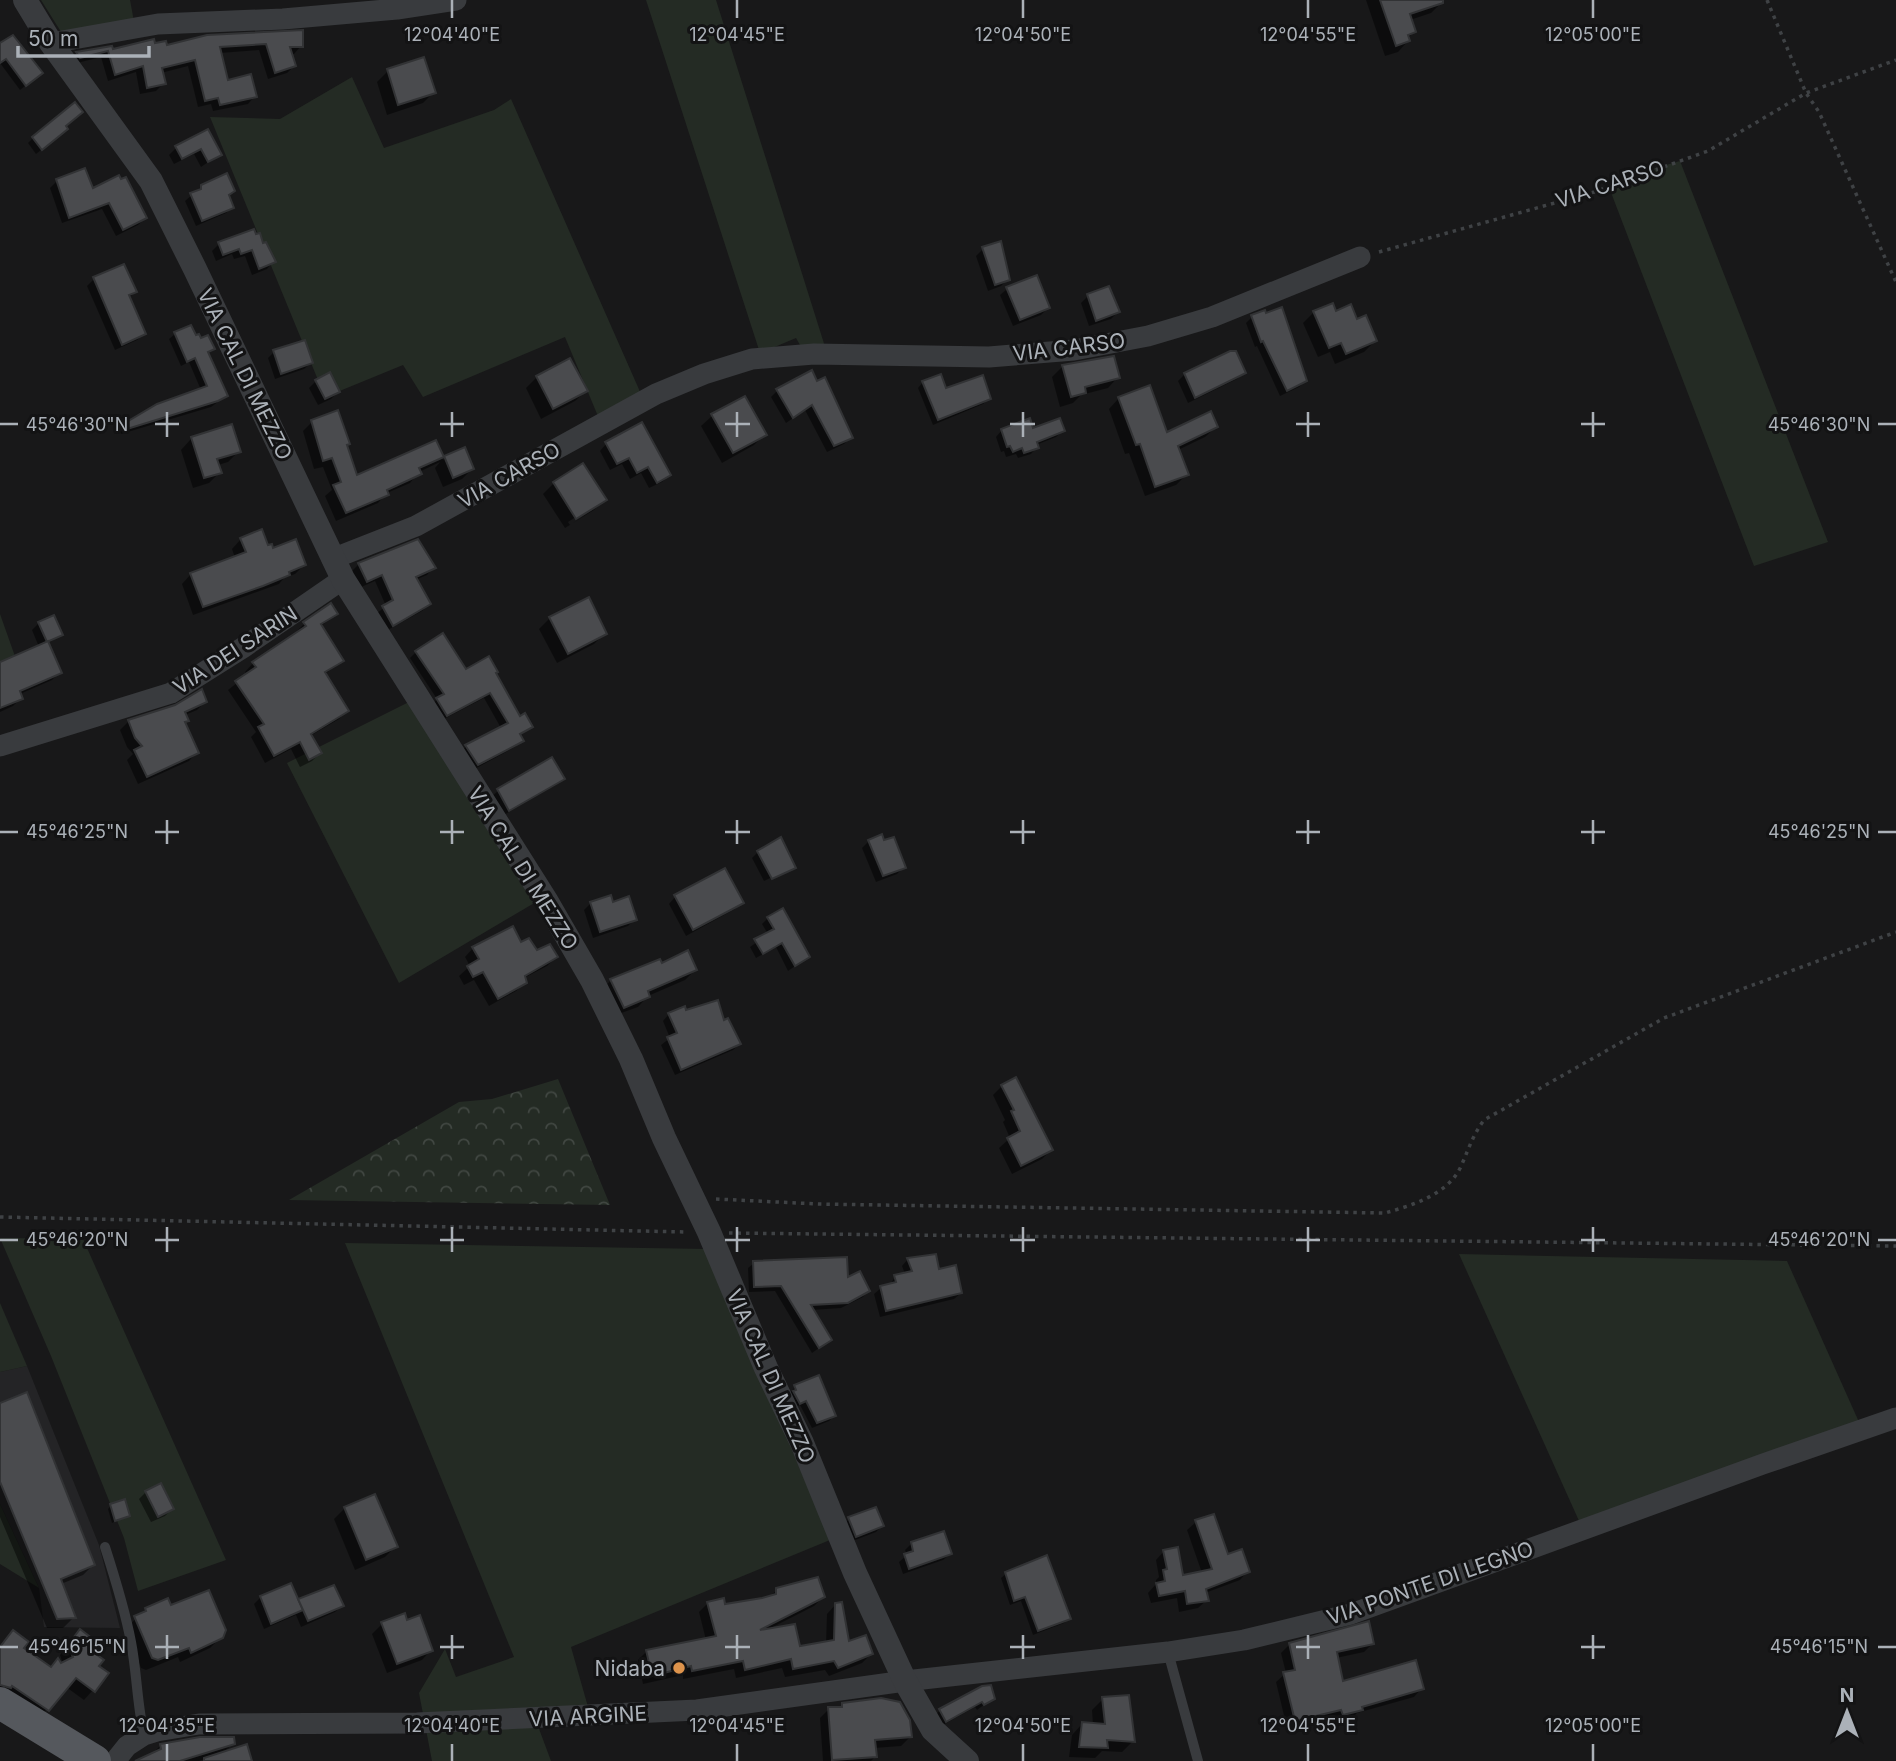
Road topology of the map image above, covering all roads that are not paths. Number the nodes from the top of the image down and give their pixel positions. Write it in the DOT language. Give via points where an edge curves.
graph roads {
  1 [pos="25,0"];
  2 [pos="456,0"];
  3 [pos="51,43"];
  4 [pos="1360,257"];
  5 [pos="338,569"];
  6 [pos="0,746"];
  7 [pos="1896,1418"];
  8 [pos="105,1547"];
  9 [pos="1168,1652"];
  10 [pos="905,1681"];
  11 [pos="0,1703"];
  12 [pos="144,1735"];
  13 [pos="95,1761"];
  14 [pos="115,1761"];
  15 [pos="967,1761"];
  16 [pos="1198,1761"];
  1 -- 3 [label="street, VIA CAL DI MEZZO"];
  2 -- 3 [label="street" via="283,19 159,24"];
  3 -- 5 [label="street, VIA CAL DI MEZZO" via="151,181"];
  4 -- 5 [label="street, VIA CARSO" via="1212,317 1148,336 1074,350 989,357 785,355 740,363 656,394"];
  5 -- 6 [label="street, VIA DEI SARIN" via="244,647 171,693"];
  5 -- 10 [label="street, VIA CAL DI MEZZO" via="592,980 709,1232"];
  7 -- 9 [label="street, VIA PONTE DI LEGNO" via="1351,1614 1244,1640"];
  8 -- 12 [label="lane" via="131,1644"];
  9 -- 10 [label="street, VIA PONTE DI LEGNO"];
  9 -- 16 [label="lane"];
  10 -- 12 [label="street, VIA ARGINE" via="697,1710 417,1723 218,1723"];
  10 -- 15 [label="street, VIA CAL DI MEZZO" via="933,1730"];
  11 -- 13 [label="main road"];
  12 -- 14 [label="street"];
}
